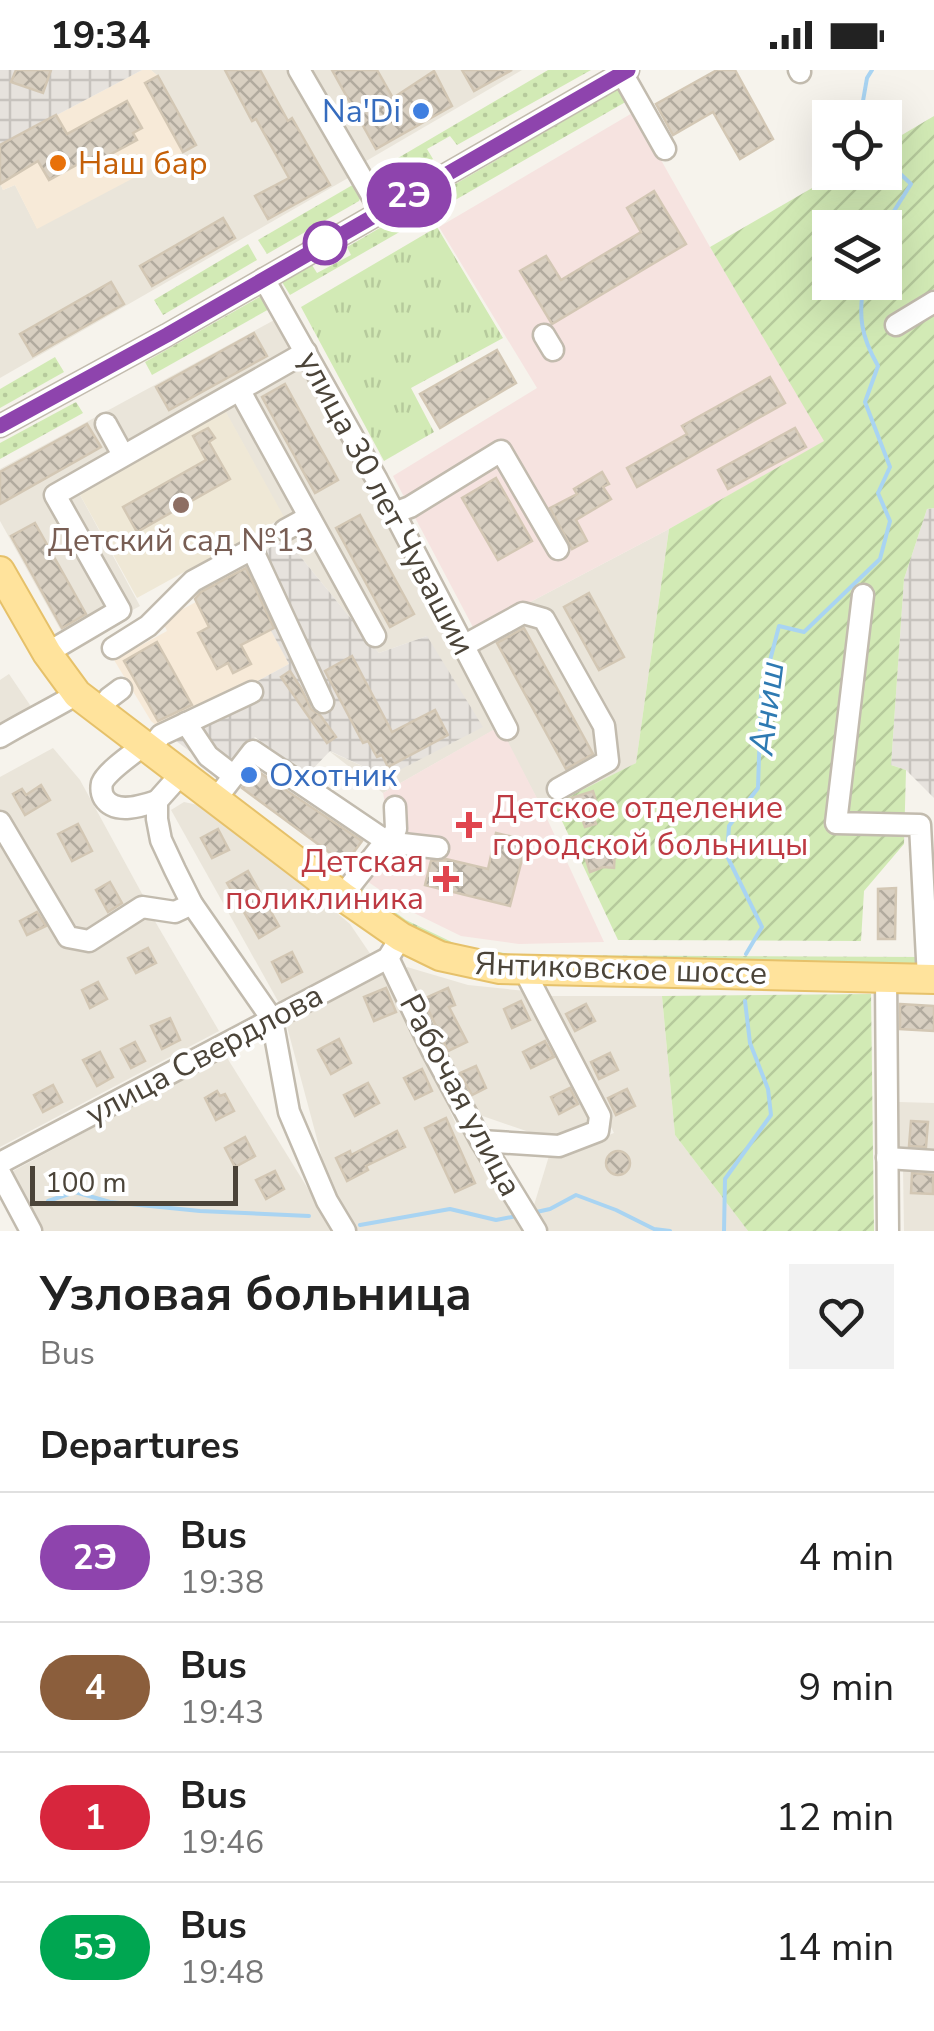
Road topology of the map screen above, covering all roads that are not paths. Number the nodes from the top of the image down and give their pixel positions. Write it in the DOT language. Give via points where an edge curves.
graph roads {
  1 [pos="299,70"];
  2 [pos="625,72"];
  3 [pos="664,149"];
  4 [pos="381,211"];
  5 [pos="264,278"];
  6 [pos="934,302"];
  7 [pos="896,325"];
  8 [pos="306,352"];
  9 [pos="240,391"];
  10 [pos="106,424"];
  11 [pos="0,426"];
  12 [pos="123,455"];
  13 [pos="394,514"];
  14 [pos="309,517"];
  15 [pos="285,530"];
  16 [pos="558,549"];
  17 [pos="0,571"];
  18 [pos="863,595"];
  19 [pos="375,636"];
  20 [pos="465,645"];
  21 [pos="113,648"];
  22 [pos="47,653"];
  23 [pos="120,689"];
  24 [pos="252,692"];
  25 [pos="323,702"];
  26 [pos="89,704"];
  27 [pos="186,722"];
  28 [pos="508,730"];
  29 [pos="0,737"];
  30 [pos="147,747"];
  31 [pos="182,773"];
  32 [pos="234,776"];
  33 [pos="558,790"];
  34 [pos="216,799"];
  35 [pos="157,801"];
  36 [pos="395,807"];
  37 [pos="0,822"];
  38 [pos="389,843"];
  39 [pos="438,848"];
  40 [pos="342,896"];
  41 [pos="192,904"];
  42 [pos="394,947"];
  43 [pos="524,970"];
  44 [pos="886,976"];
  45 [pos="931,978"];
  46 [pos="272,1018"];
  47 [pos="480,1141"];
  48 [pos="887,1158"];
  49 [pos="934,1160"];
  50 [pos="0,1163"];
  51 [pos="0,1173"];
  52 [pos="31,1231"];
  53 [pos="345,1231"];
  54 [pos="536,1231"];
  55 [pos="888,1231"];
  1 -- 4 [label="street"];
  2 -- 3 [label="street"];
  2 -- 4 [label="street"];
  4 -- 5 [label="street"];
  5 -- 8 [label="street, улица 30 лет Чувашии"];
  5 -- 11 [label="street"];
  6 -- 7 [label="street"];
  8 -- 9 [label="street"];
  8 -- 13 [label="street, улица 30 лет Чувашии"];
  9 -- 12 [label="street"];
  9 -- 14 [label="street"];
  10 -- 12 [label="street"];
  12 -- 22 [label="street" via="55,495 120,610"];
  13 -- 16 [label="street" via="501,451"];
  13 -- 20 [label="street, улица 30 лет Чувашии"];
  14 -- 15 [label="street"];
  14 -- 19 [label="street"];
  17 -- 22 [label="main road, Янтиковское шоссе"];
  18 -- 45 [label="street" via="836,823 920,825"];
  20 -- 28 [label="street, улица 30 лет Чувашии"];
  20 -- 33 [label="street" via="523,613 544,619 604,726 608,762"];
  21 -- 25 [label="street" via="148,626 193,581 252,549"];
  22 -- 26 [label="main road, Янтиковское шоссе"];
  23 -- 26 [label="street"];
  24 -- 27 [label="street"];
  26 -- 29 [label="street" via="41,712"];
  26 -- 30 [label="main road, Янтиковское шоссе"];
  27 -- 30 [label="street"];
  27 -- 32 [label="street" via="208,756"];
  30 -- 31 [label="main road, Янтиковское шоссе"];
  30 -- 35 [label="street" via="101,787 110,803 124,808"];
  31 -- 34 [label="main road, Янтиковское шоссе"];
  31 -- 35 [label="street"];
  32 -- 34 [label="street"];
  32 -- 38 [label="street" via="252,751"];
  34 -- 40 [label="main road, Янтиковское шоссе"];
  35 -- 41 [label="street" via="162,840"];
  36 -- 38 [label="street"];
  37 -- 41 [label="street" via="68,937 88,940 142,907 175,912"];
  38 -- 39 [label="street"];
  38 -- 40 [label="street"];
  40 -- 42 [label="main road, Янтиковское шоссе"];
  41 -- 46 [label="street"];
  42 -- 43 [label="main road, Янтиковское шоссе"];
  42 -- 46 [label="street, улица Свердлова"];
  42 -- 47 [label="street, Рабочая улица" via="432,1050"];
  43 -- 44 [label="main road, Янтиковское шоссе"];
  43 -- 47 [label="street" via="600,1116 598,1131 559,1146"];
  44 -- 45 [label="main road, Янтиковское шоссе"];
  44 -- 48 [label="street"];
  46 -- 50 [label="street, улица Свердлова"];
  46 -- 53 [label="street" via="288,1112"];
  47 -- 54 [label="street, Рабочая улица"];
  48 -- 49 [label="street"];
  48 -- 55 [label="street"];
  51 -- 52 [label="street"];
}
